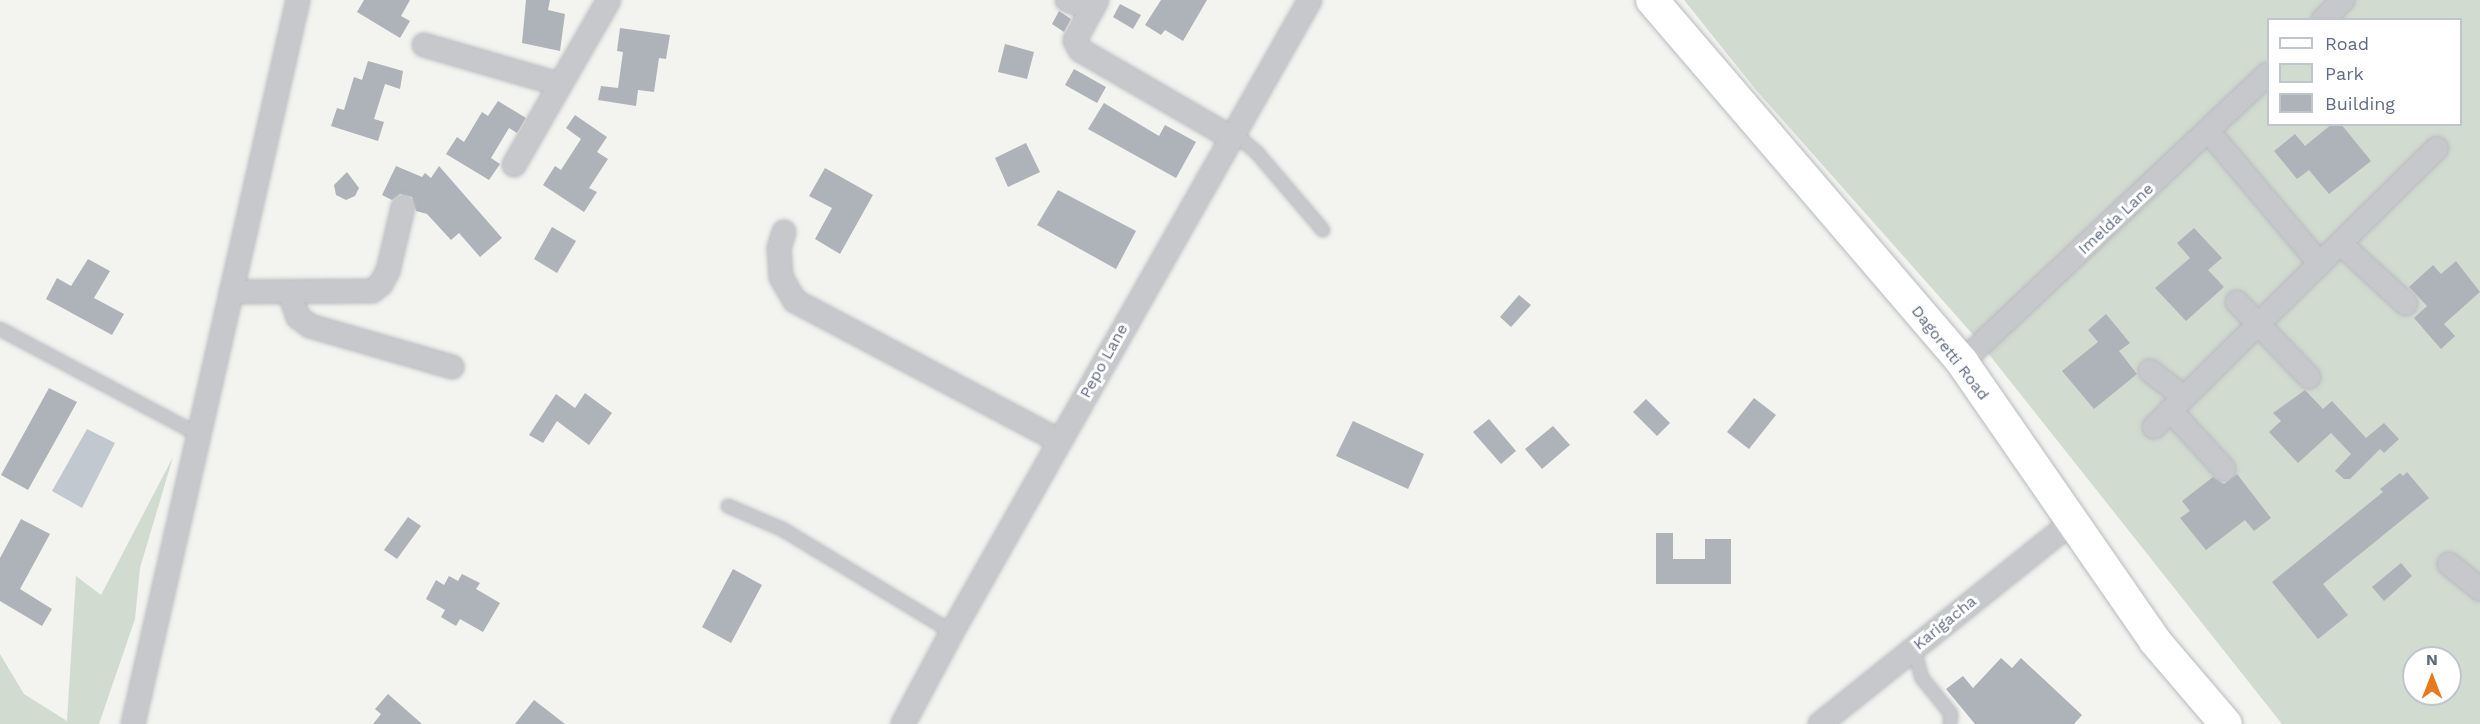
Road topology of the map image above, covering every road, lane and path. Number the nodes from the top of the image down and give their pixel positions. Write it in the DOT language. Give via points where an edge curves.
graph roads {
  1 [pos="298,0"];
  2 [pos="609,0"];
  3 [pos="1067,0"];
  4 [pos="1310,0"];
  5 [pos="1652,0"];
  6 [pos="2343,0"];
  7 [pos="1094,4"];
  8 [pos="2325,18"];
  9 [pos="424,45"];
  10 [pos="2267,75"];
  11 [pos="558,84"];
  12 [pos="2209,132"];
  13 [pos="1232,135"];
  14 [pos="2437,148"];
  15 [pos="514,165"];
  16 [pos="403,207"];
  17 [pos="1323,230"];
  18 [pos="784,232"];
  19 [pos="2341,244"];
  20 [pos="2320,264"];
  21 [pos="231,292"];
  22 [pos="289,292"];
  23 [pos="2237,302"];
  24 [pos="2406,304"];
  25 [pos="2257,323"];
  26 [pos="0,329"];
  27 [pos="1962,362"];
  28 [pos="452,367"];
  29 [pos="2150,371"];
  30 [pos="2309,377"];
  31 [pos="2177,404"];
  32 [pos="2154,427"];
  33 [pos="199,435"];
  34 [pos="1059,441"];
  35 [pos="2224,469"];
  36 [pos="728,506"];
  37 [pos="2071,523"];
  38 [pos="2449,564"];
  39 [pos="2480,588"];
  40 [pos="952,632"];
  41 [pos="1914,649"];
  42 [pos="133,724"];
  43 [pos="903,724"];
  44 [pos="1820,724"];
  45 [pos="1950,724"];
  46 [pos="2226,724"];
  1 -- 21 [label="street"];
  2 -- 11 [label="street"];
  3 -- 7 [label="street"];
  4 -- 13 [label="street, Pepo Lane"];
  5 -- 27 [label="main road, Dagoretti Road"];
  6 -- 8 [label="street"];
  7 -- 13 [label="street" via="1075,40 1080,50"];
  9 -- 11 [label="street"];
  10 -- 12 [label="street, Imelda Lane"];
  11 -- 15 [label="street"];
  12 -- 20 [label="street"];
  12 -- 27 [label="street, Imelda Lane"];
  13 -- 17 [label="lane" via="1258,154"];
  13 -- 34 [label="street, Pepo Lane"];
  14 -- 19 [label="street"];
  16 -- 22 [label="street" via="388,271 381,284 360,292"];
  18 -- 34 [label="street" via="779,248 781,277 795,301"];
  19 -- 20 [label="street"];
  19 -- 24 [label="street"];
  20 -- 25 [label="street"];
  21 -- 22 [label="street"];
  21 -- 33 [label="street"];
  22 -- 28 [label="street" via="298,317 310,326"];
  23 -- 25 [label="street"];
  25 -- 30 [label="street"];
  25 -- 31 [label="street"];
  26 -- 33 [label="lane"];
  27 -- 37 [label="main road, Dagoretti Road"];
  29 -- 31 [label="street"];
  31 -- 32 [label="street"];
  31 -- 35 [label="street"];
  33 -- 42 [label="street"];
  34 -- 40 [label="street, Pepo Lane"];
  36 -- 40 [label="lane" via="782,529"];
  37 -- 41 [label="street, Karigacha"];
  37 -- 46 [label="main road, Dagoretti Road" via="2155,641"];
  38 -- 39 [label="street"];
  40 -- 43 [label="street, Pepo Lane"];
  41 -- 44 [label="street, Karigacha"];
  41 -- 45 [label="lane" via="1922,678 1951,714"];
}
